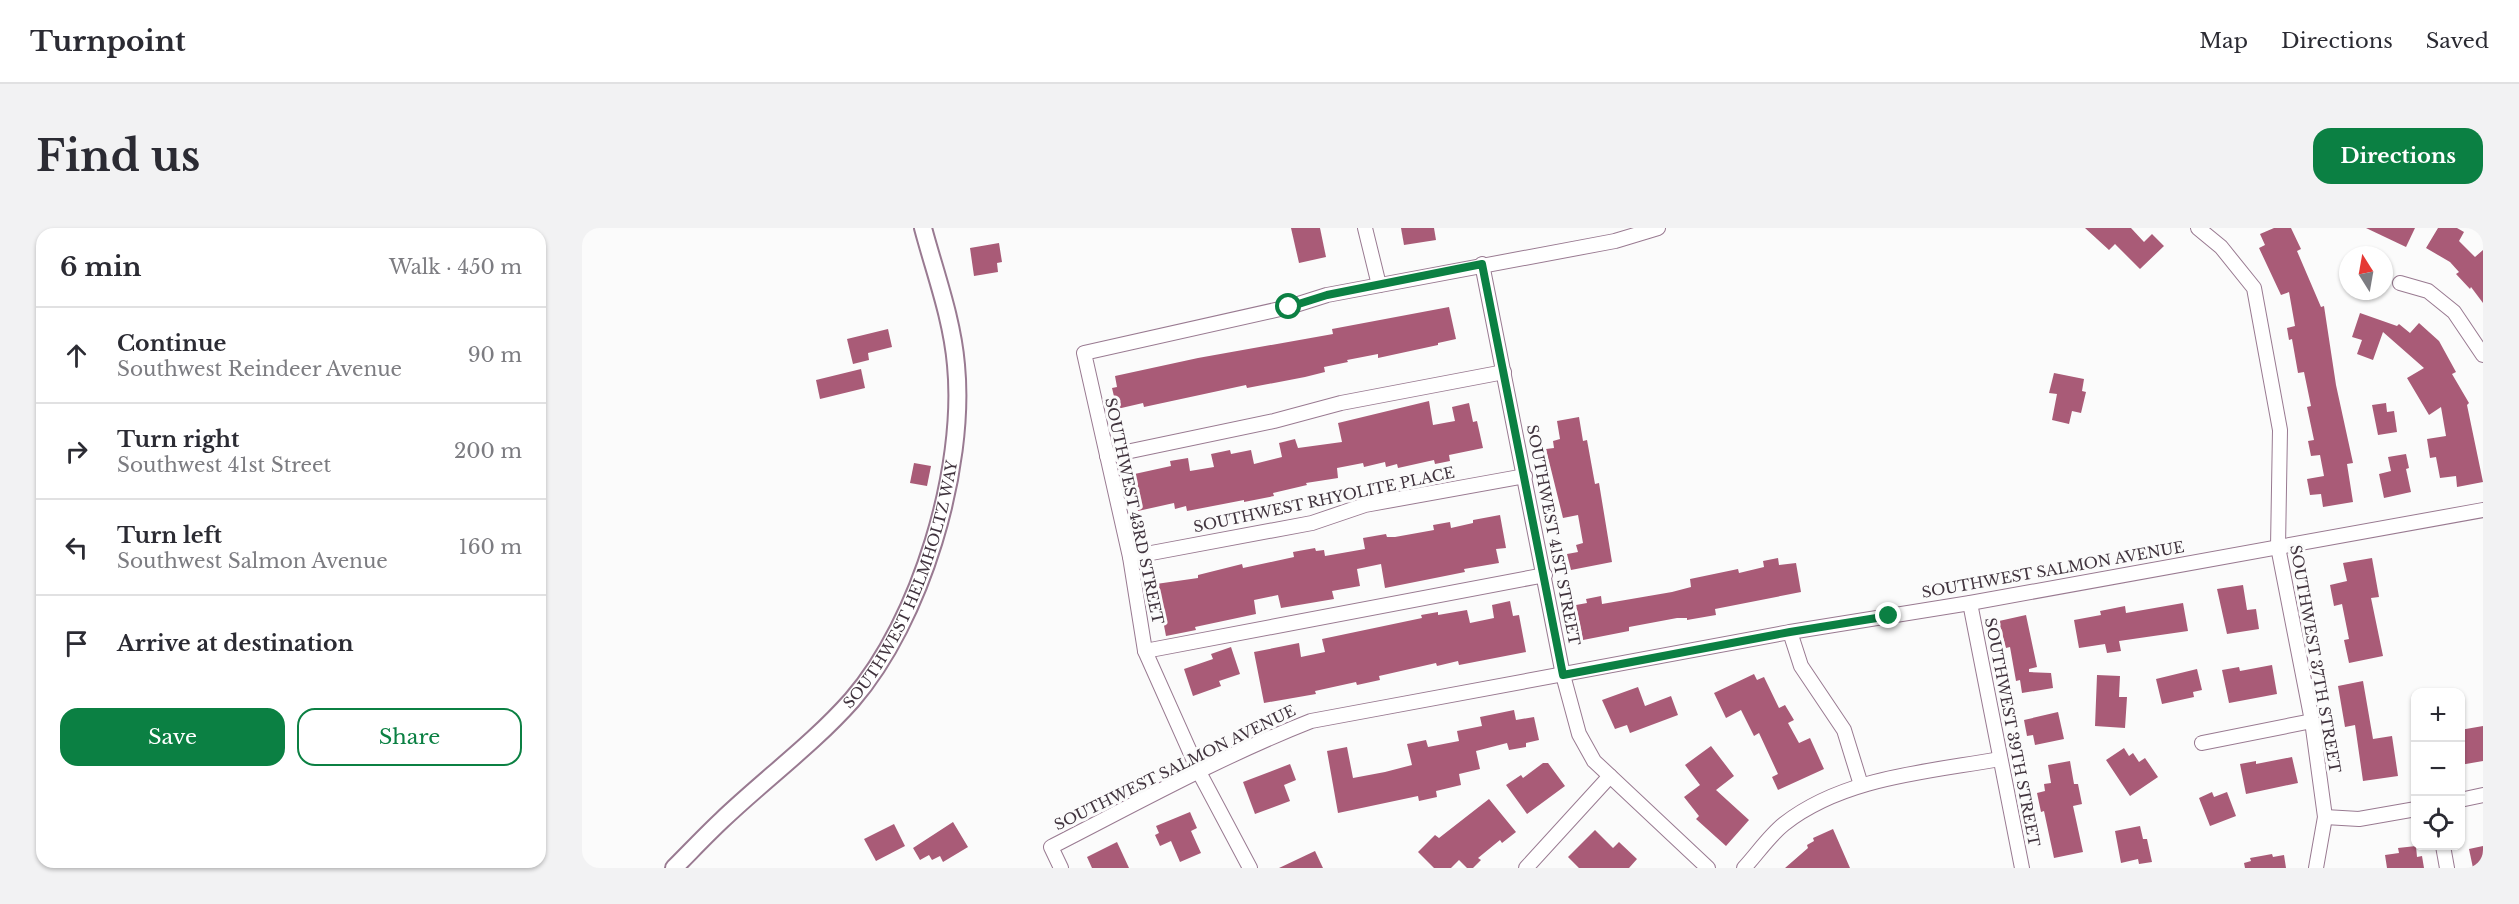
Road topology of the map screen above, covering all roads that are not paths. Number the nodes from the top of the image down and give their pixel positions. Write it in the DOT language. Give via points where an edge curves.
graph roads {
  1 [pos="923,228"];
  2 [pos="1365,228"];
  3 [pos="1658,228"];
  4 [pos="2198,228"];
  5 [pos="1482,264"];
  6 [pos="2400,282"];
  7 [pos="1379,285"];
  8 [pos="2483,355"];
  9 [pos="1504,372"];
  10 [pos="1107,456"];
  11 [pos="1525,476"];
  12 [pos="2483,510"];
  13 [pos="2278,547"];
  14 [pos="1130,557"];
  15 [pos="1545,575"];
  16 [pos="1970,603"];
  17 [pos="1790,632"];
  18 [pos="1145,651"];
  19 [pos="1563,675"];
  20 [pos="2312,721"];
  21 [pos="2202,743"];
  22 [pos="2000,759"];
  23 [pos="1199,772"];
  24 [pos="1610,776"];
  25 [pos="1861,785"];
  26 [pos="2483,795"];
  27 [pos="2465,799"];
  28 [pos="2411,810"];
  29 [pos="2325,817"];
  30 [pos="2444,850"];
  31 [pos="674,868"];
  32 [pos="1061,868"];
  33 [pos="1250,868"];
  34 [pos="1526,868"];
  35 [pos="1708,868"];
  36 [pos="1744,868"];
  37 [pos="2022,868"];
  38 [pos="2316,868"];
  39 [pos="2447,868"];
  1 -- 31 [label="main road, SOUTHWEST HELMHOLTZ WAY" via="949,323 958,409 947,487 934,539 914,593 887,651 853,699"];
  2 -- 7 [label="street"];
  3 -- 5 [label="street" via="1615,241"];
  4 -- 13 [label="street, SOUTHWEST 37TH STREET" via="2221,247 2254,288 2280,430"];
  5 -- 7 [label="street"];
  5 -- 9 [label="street, SOUTHWEST 41ST STREET"];
  6 -- 8 [label="street" via="2428,291 2454,312"];
  7 -- 10 [label="street, SOUTHWEST 43RD STREET" via="1084,352"];
  9 -- 10 [label="street" via="1341,403"];
  9 -- 11 [label="street, SOUTHWEST 41ST STREET"];
  10 -- 14 [label="street, SOUTHWEST 43RD STREET"];
  11 -- 14 [label="street, SOUTHWEST RHYOLITE PLACE" via="1365,505 1312,523"];
  11 -- 15 [label="street, SOUTHWEST 41ST STREET"];
  12 -- 13 [label="street, SOUTHWEST SALMON AVENUE"];
  13 -- 16 [label="street, SOUTHWEST SALMON AVENUE"];
  13 -- 20 [label="street, SOUTHWEST 37TH STREET"];
  14 -- 18 [label="street, SOUTHWEST 43RD STREET"];
  15 -- 18 [label="street"];
  15 -- 19 [label="street, SOUTHWEST 41ST STREET"];
  16 -- 17 [label="street, SOUTHWEST SALMON AVENUE"];
  16 -- 22 [label="street, SOUTHWEST 39TH STREET"];
  17 -- 19 [label="street, SOUTHWEST SALMON AVENUE"];
  17 -- 25 [label="street" via="1801,666 1844,730"];
  18 -- 23 [label="street, SOUTHWEST 43RD STREET"];
  19 -- 23 [label="street, SOUTHWEST SALMON AVENUE" via="1311,721"];
  19 -- 24 [label="street, SOUTHWEST 41ST STREET" via="1579,734 1594,761"];
  20 -- 21 [label="street"];
  20 -- 29 [label="street, SOUTHWEST 37TH STREET"];
  22 -- 25 [label="street"];
  22 -- 37 [label="street, SOUTHWEST 39TH STREET"];
  23 -- 32 [label="street, SOUTHWEST SALMON AVENUE" via="1051,846"];
  23 -- 33 [label="street, SOUTHWEST 43RD STREET"];
  24 -- 34 [label="street"];
  24 -- 35 [label="street, SOUTHWEST 41ST STREET"];
  25 -- 36 [label="street" via="1784,824"];
  26 -- 27 [label="street"];
  28 -- 29 [label="street" via="2359,819"];
  29 -- 38 [label="street, SOUTHWEST 37TH STREET"];
  30 -- 39 [label="street"];
}
